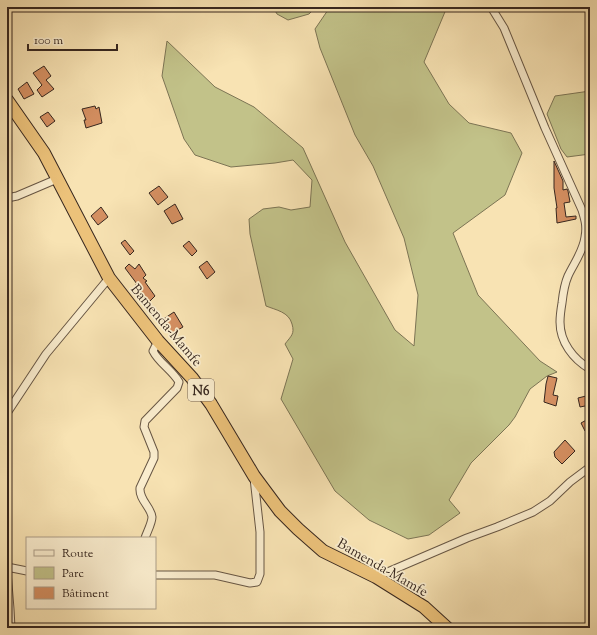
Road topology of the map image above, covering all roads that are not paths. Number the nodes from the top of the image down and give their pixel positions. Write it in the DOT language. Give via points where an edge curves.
graph roads {
  1 [pos="491,7"];
  2 [pos="7,100"];
  3 [pos="57,179"];
  4 [pos="7,198"];
  5 [pos="109,278"];
  6 [pos="158,341"];
  7 [pos="590,369"];
  8 [pos="7,413"];
  9 [pos="590,467"];
  10 [pos="254,476"];
  11 [pos="145,537"];
  12 [pos="7,567"];
  13 [pos="7,571"];
  14 [pos="26,571"];
  15 [pos="156,575"];
  16 [pos="376,577"];
  17 [pos="11,628"];
  18 [pos="447,628"];
  1 -- 7 [label="street" via="504,28 586,224 581,252 563,292 560,322 564,343 572,355"];
  2 -- 3 [label="highway, Bamenda-Mamfe / N6" via="44,153"];
  3 -- 4 [label="street"];
  3 -- 5 [label="highway, Bamenda-Mamfe / N6"];
  5 -- 6 [label="highway, Bamenda-Mamfe / N6"];
  5 -- 8 [label="street" via="46,354"];
  6 -- 10 [label="highway, Bamenda-Mamfe / N6" via="192,378 211,404"];
  6 -- 11 [label="street" via="153,351 155,356 179,382 177,388 145,422 144,427 154,452 154,458 140,488 152,518"];
  9 -- 16 [label="street" via="533,512"];
  10 -- 15 [label="street" via="260,532 260,574 257,582 250,584 215,575"];
  10 -- 16 [label="highway, Bamenda-Mamfe / N6" via="280,511 323,551"];
  12 -- 14 [label="street"];
  13 -- 17 [label="street"];
  16 -- 18 [label="highway, Bamenda-Mamfe / N6" via="424,608"];
}
